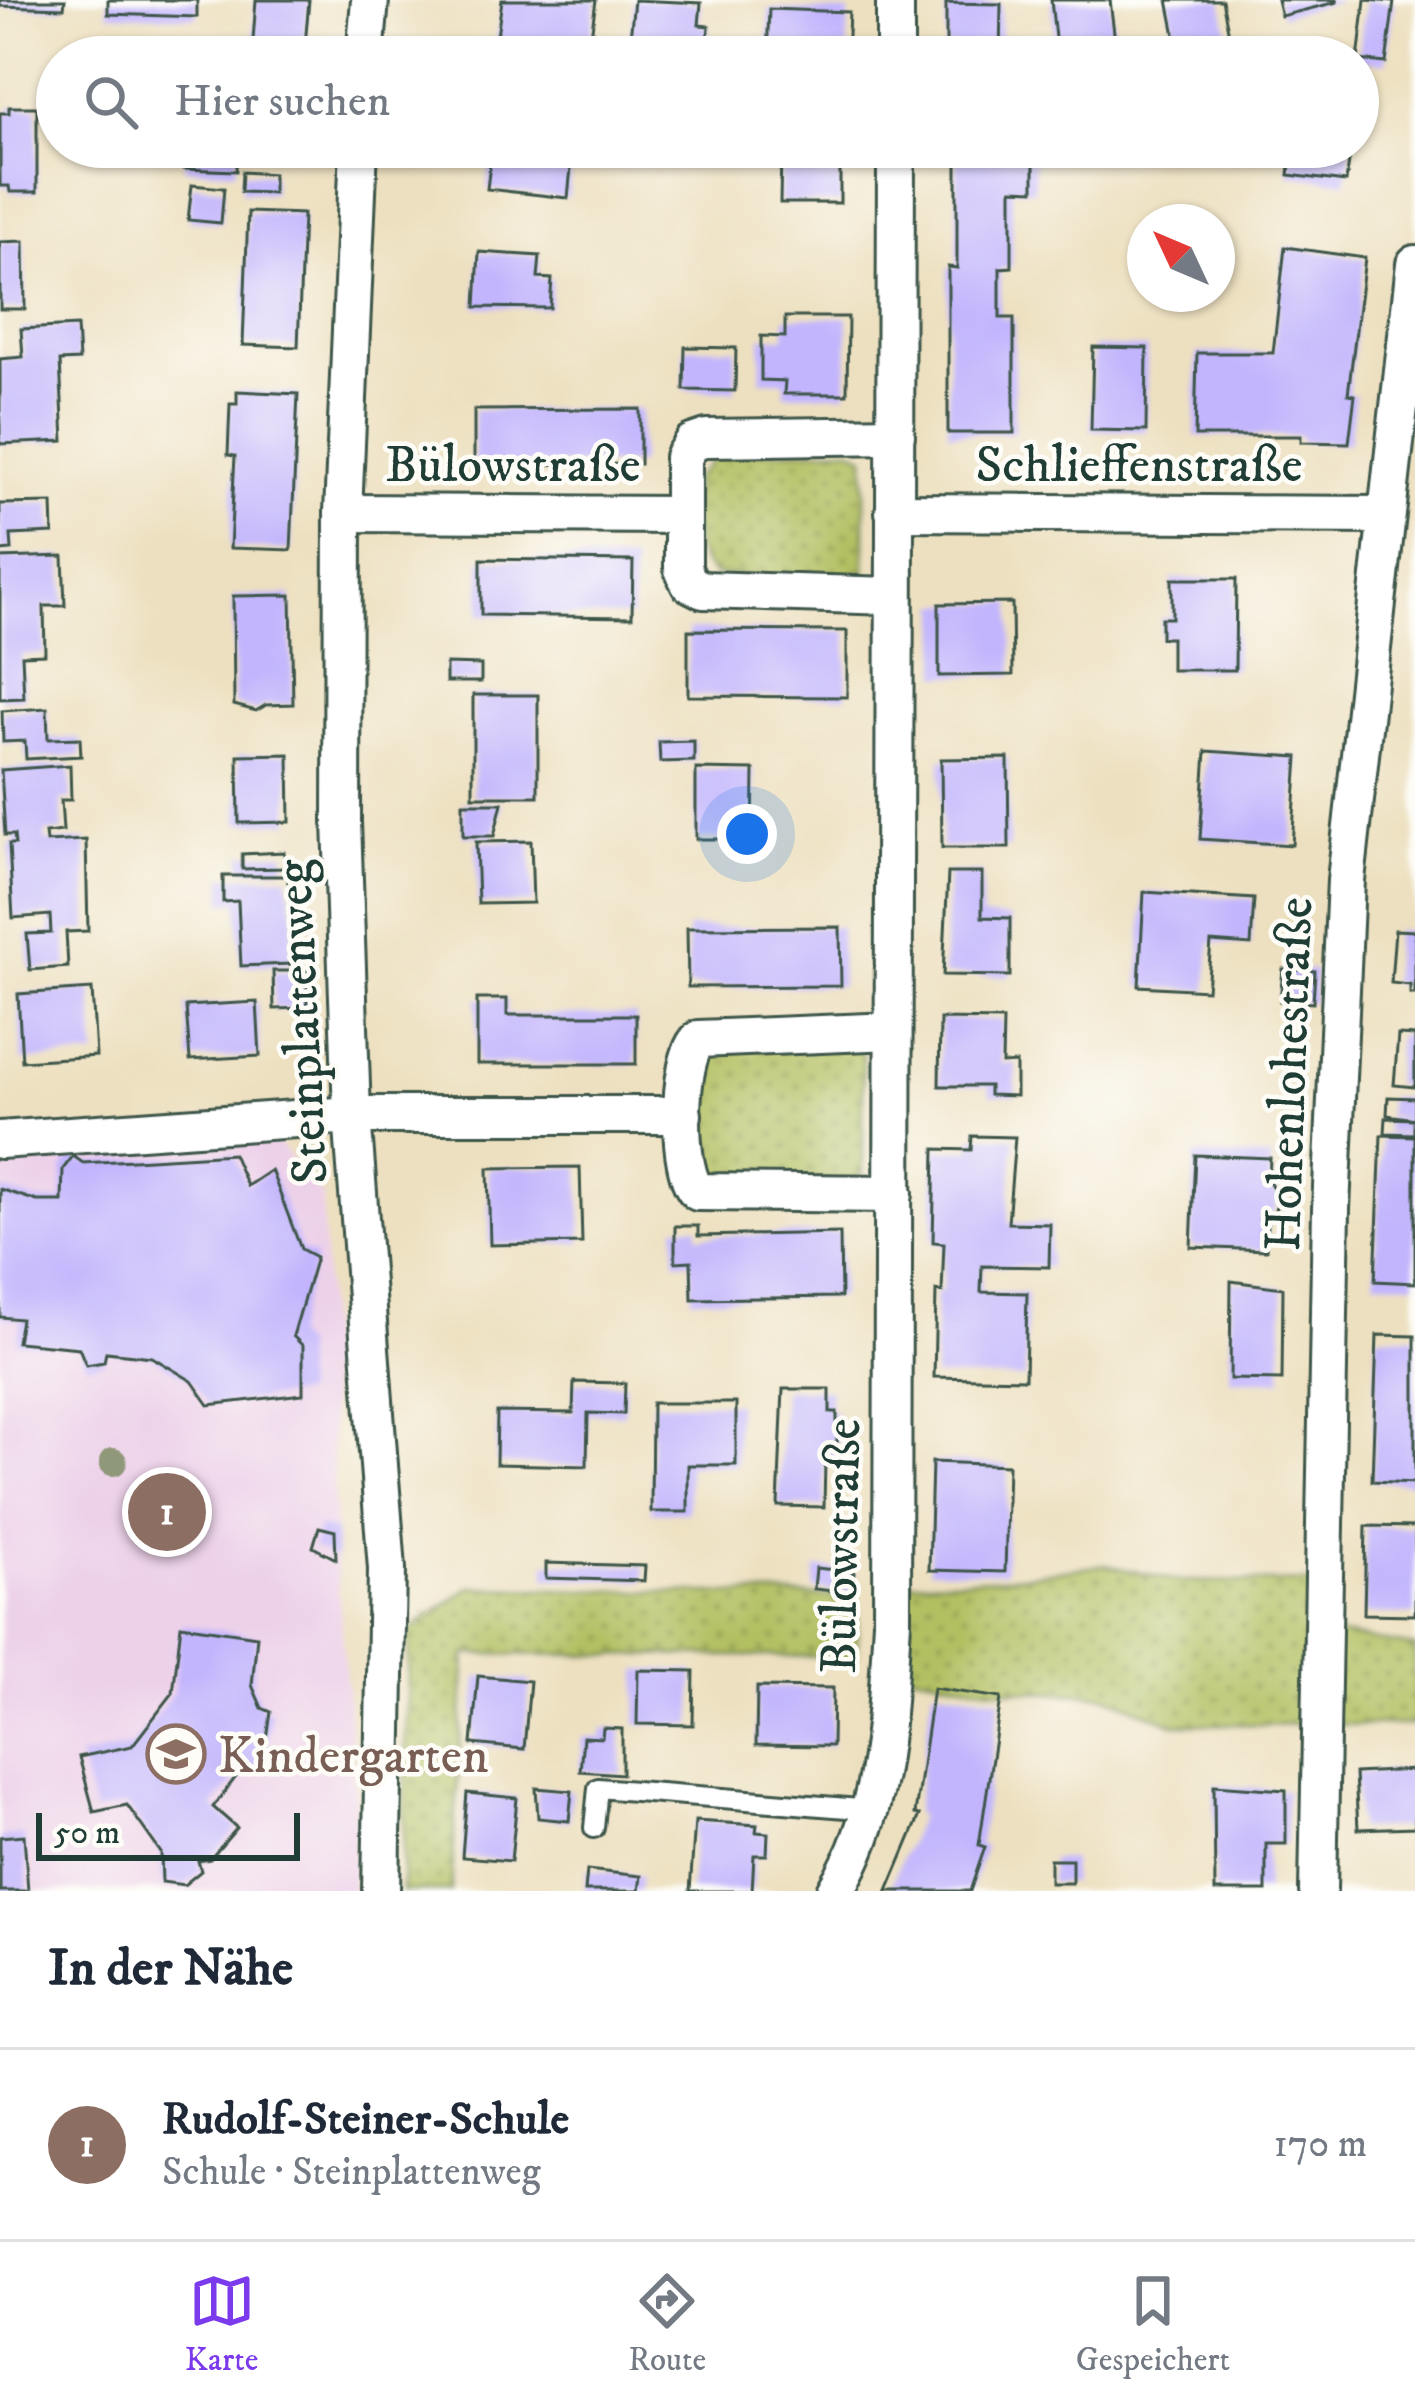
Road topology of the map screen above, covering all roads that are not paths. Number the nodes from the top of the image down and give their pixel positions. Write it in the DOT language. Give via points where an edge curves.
graph roads {
  1 [pos="370,0"];
  2 [pos="896,0"];
  3 [pos="367,36"];
  4 [pos="896,36"];
  5 [pos="357,168"];
  6 [pos="896,168"];
  7 [pos="1415,264"];
  8 [pos="896,435"];
  9 [pos="894,512"];
  10 [pos="343,513"];
  11 [pos="683,515"];
  12 [pos="1384,515"];
  13 [pos="892,596"];
  14 [pos="893,1030"];
  15 [pos="352,1115"];
  16 [pos="683,1115"];
  17 [pos="0,1140"];
  18 [pos="895,1194"];
  19 [pos="872,1810"];
  20 [pos="594,1828"];
  21 [pos="381,1891"];
  22 [pos="835,1891"];
  23 [pos="1318,1891"];
  1 -- 3 [label="street"];
  2 -- 4 [label="street"];
  5 -- 10 [label="street, Steinplattenweg"];
  6 -- 8 [label="street, Bülowstraße"];
  7 -- 12 [label="street, Hohenlohestraße"];
  8 -- 9 [label="street, Bülowstraße"];
  8 -- 11 [label="street, Bülowstraße" via="692,443 683,457"];
  9 -- 12 [label="street, Schlieffenstraße"];
  9 -- 13 [label="street, Bülowstraße"];
  10 -- 11 [label="street, Bülowstraße"];
  10 -- 15 [label="street, Steinplattenweg" via="341,821"];
  11 -- 13 [label="street, Bülowstraße" via="682,568 703,590"];
  12 -- 23 [label="street, Hohenlohestraße" via="1345,904 1330,1209"];
  13 -- 14 [label="street, Bülowstraße"];
  14 -- 16 [label="street" via="699,1039 684,1059"];
  14 -- 18 [label="street, Bülowstraße"];
  15 -- 16 [label="street"];
  15 -- 17 [label="street"];
  15 -- 21 [label="street, Steinplattenweg" via="387,1569"];
  16 -- 18 [label="street" via="685,1176 698,1192"];
  18 -- 19 [label="street, Bülowstraße" via="892,1621"];
  19 -- 20 [label="lane" via="598,1788"];
  19 -- 22 [label="street, Bülowstraße"];
}
